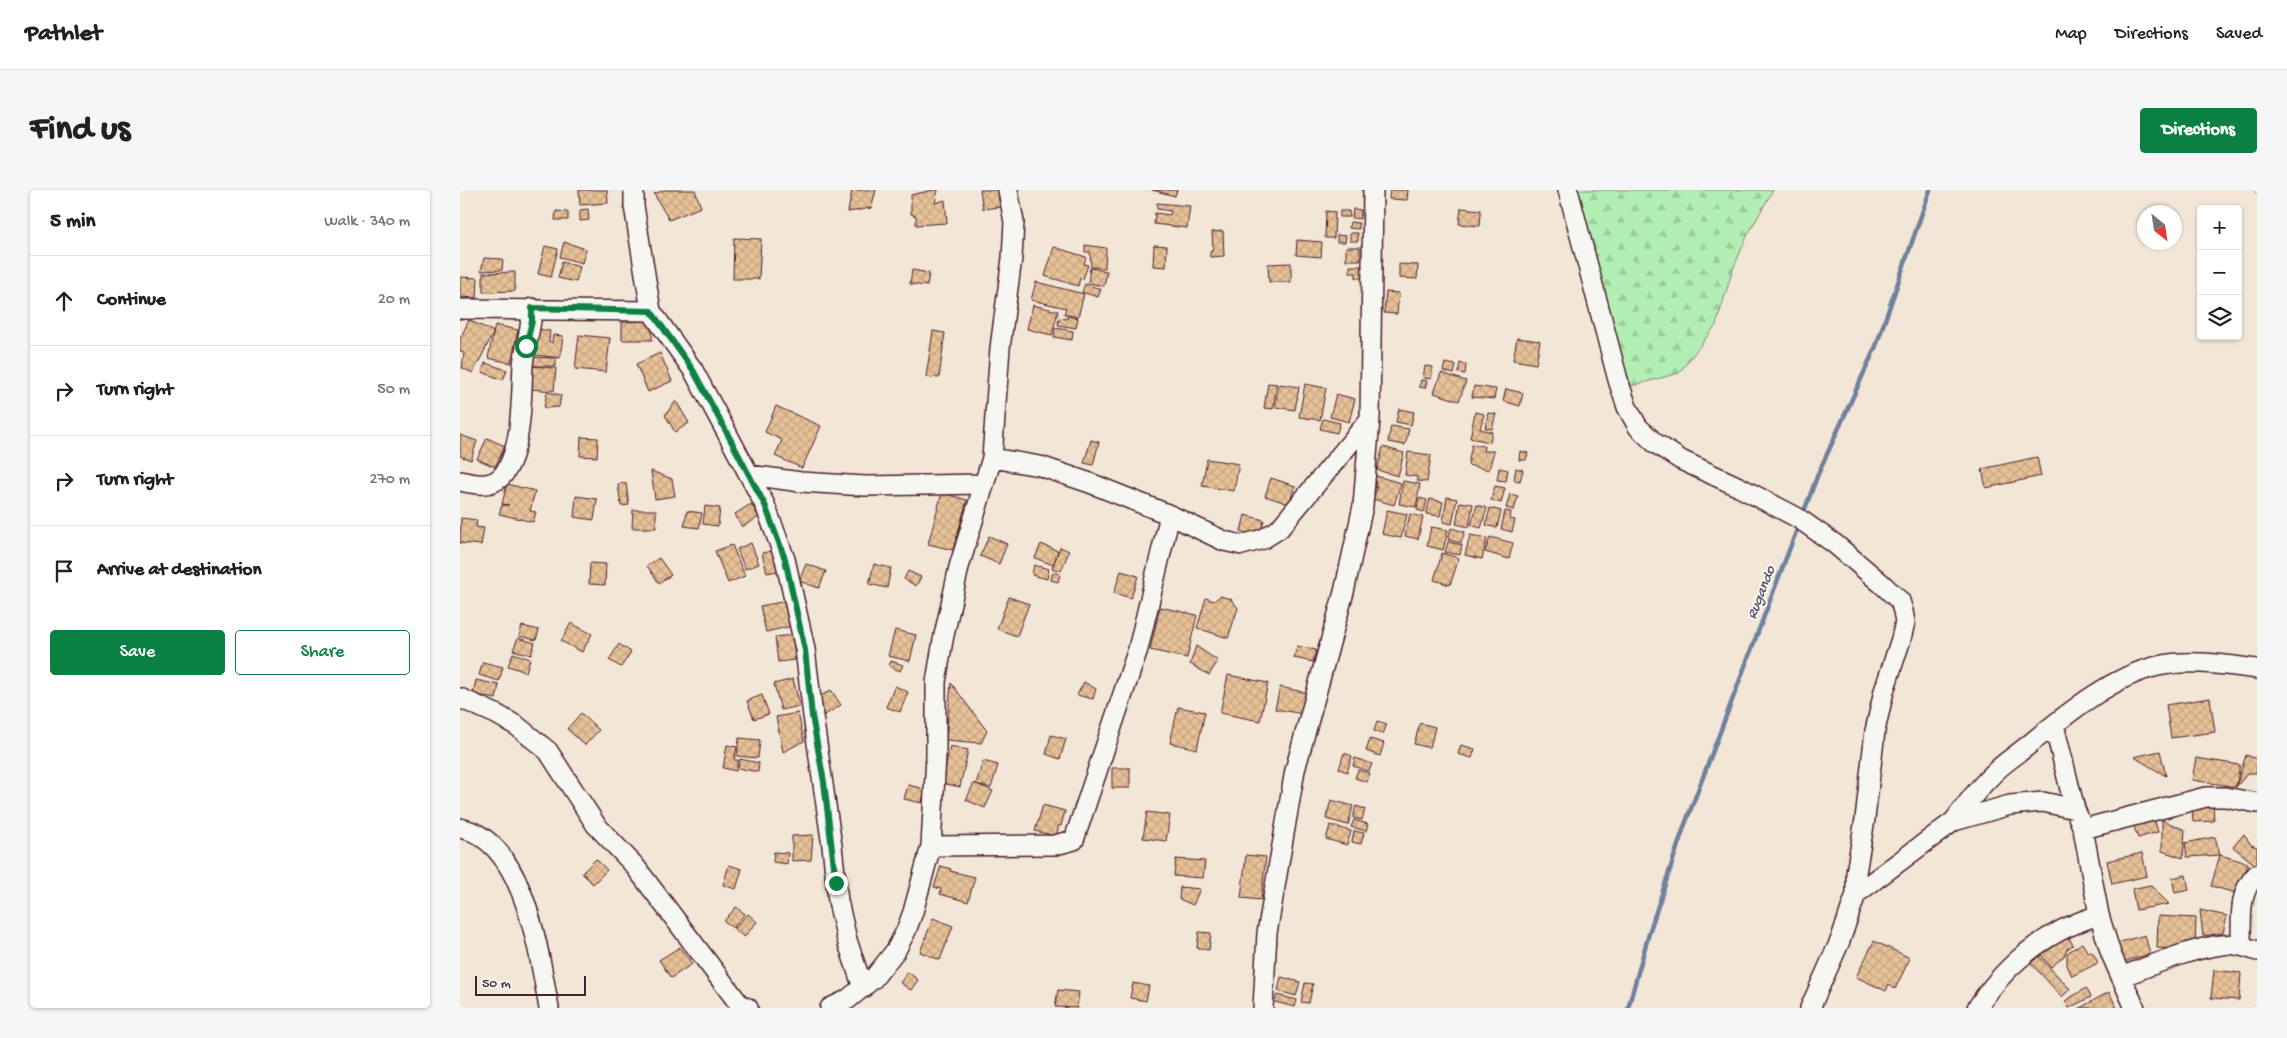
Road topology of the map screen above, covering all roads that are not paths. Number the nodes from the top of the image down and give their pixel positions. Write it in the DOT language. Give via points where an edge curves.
graph roads {
  1 [pos="634,190"];
  2 [pos="1008,190"];
  3 [pos="1373,190"];
  4 [pos="1568,190"];
  5 [pos="532,308"];
  6 [pos="460,309"];
  7 [pos="651,311"];
  8 [pos="1370,419"];
  9 [pos="992,458"];
  10 [pos="750,475"];
  11 [pos="460,482"];
  12 [pos="983,484"];
  13 [pos="1170,515"];
  14 [pos="2257,669"];
  15 [pos="460,698"];
  16 [pos="2054,725"];
  17 [pos="2257,803"];
  18 [pos="2075,809"];
  19 [pos="1954,821"];
  20 [pos="460,828"];
  21 [pos="2083,829"];
  22 [pos="930,846"];
  23 [pos="2257,874"];
  24 [pos="1856,894"];
  25 [pos="2099,915"];
  26 [pos="2249,948"];
  27 [pos="2121,977"];
  28 [pos="862,988"];
  29 [pos="742,1007"];
  30 [pos="549,1008"];
  31 [pos="830,1008"];
  32 [pos="1263,1008"];
  33 [pos="1810,1008"];
  34 [pos="1977,1008"];
  35 [pos="2136,1008"];
  1 -- 7 [label="street"];
  2 -- 9 [label="street" via="1014,222 1012,258 1000,348"];
  3 -- 8 [label="street"];
  4 -- 24 [label="street" via="1618,380 1638,427 1681,460 1798,518 1835,544 1900,601 1904,622 1874,731"];
  5 -- 6 [label="street"];
  5 -- 7 [label="street"];
  5 -- 11 [label="street" via="517,437 511,457 500,478 492,483"];
  7 -- 10 [label="street" via="693,370"];
  8 -- 13 [label="street" via="1301,504 1279,528 1263,539 1242,545 1224,541"];
  8 -- 32 [label="street" via="1363,506 1283,829 1267,933"];
  9 -- 12 [label="street"];
  9 -- 13 [label="street" via="1040,466"];
  10 -- 12 [label="street" via="865,486"];
  10 -- 28 [label="street" via="785,559 805,650 838,901"];
  12 -- 22 [label="street" via="960,567 936,682 936,756"];
  13 -- 22 [label="street" via="1138,649 1074,840 1055,845"];
  14 -- 16 [label="street" via="2217,664 2157,666 2112,686"];
  15 -- 29 [label="street" via="517,726 548,751 596,825 634,865"];
  16 -- 18 [label="street"];
  16 -- 19 [label="street" via="1993,774"];
  17 -- 21 [label="street" via="2206,797"];
  18 -- 19 [label="street" via="2043,802 2010,804"];
  18 -- 21 [label="street"];
  19 -- 24 [label="street"];
  20 -- 30 [label="street" via="472,830 494,847 509,869 529,912"];
  21 -- 25 [label="street"];
  22 -- 28 [label="street" via="906,931 896,950"];
  23 -- 26 [label="street" via="2250,880 2243,896"];
  24 -- 33 [label="street" via="1840,941"];
  25 -- 27 [label="street"];
  25 -- 34 [label="street" via="2053,932 2027,952 1990,989"];
  26 -- 27 [label="street" via="2223,945 2168,959"];
  27 -- 35 [label="street"];
  28 -- 31 [label="street"];
}
